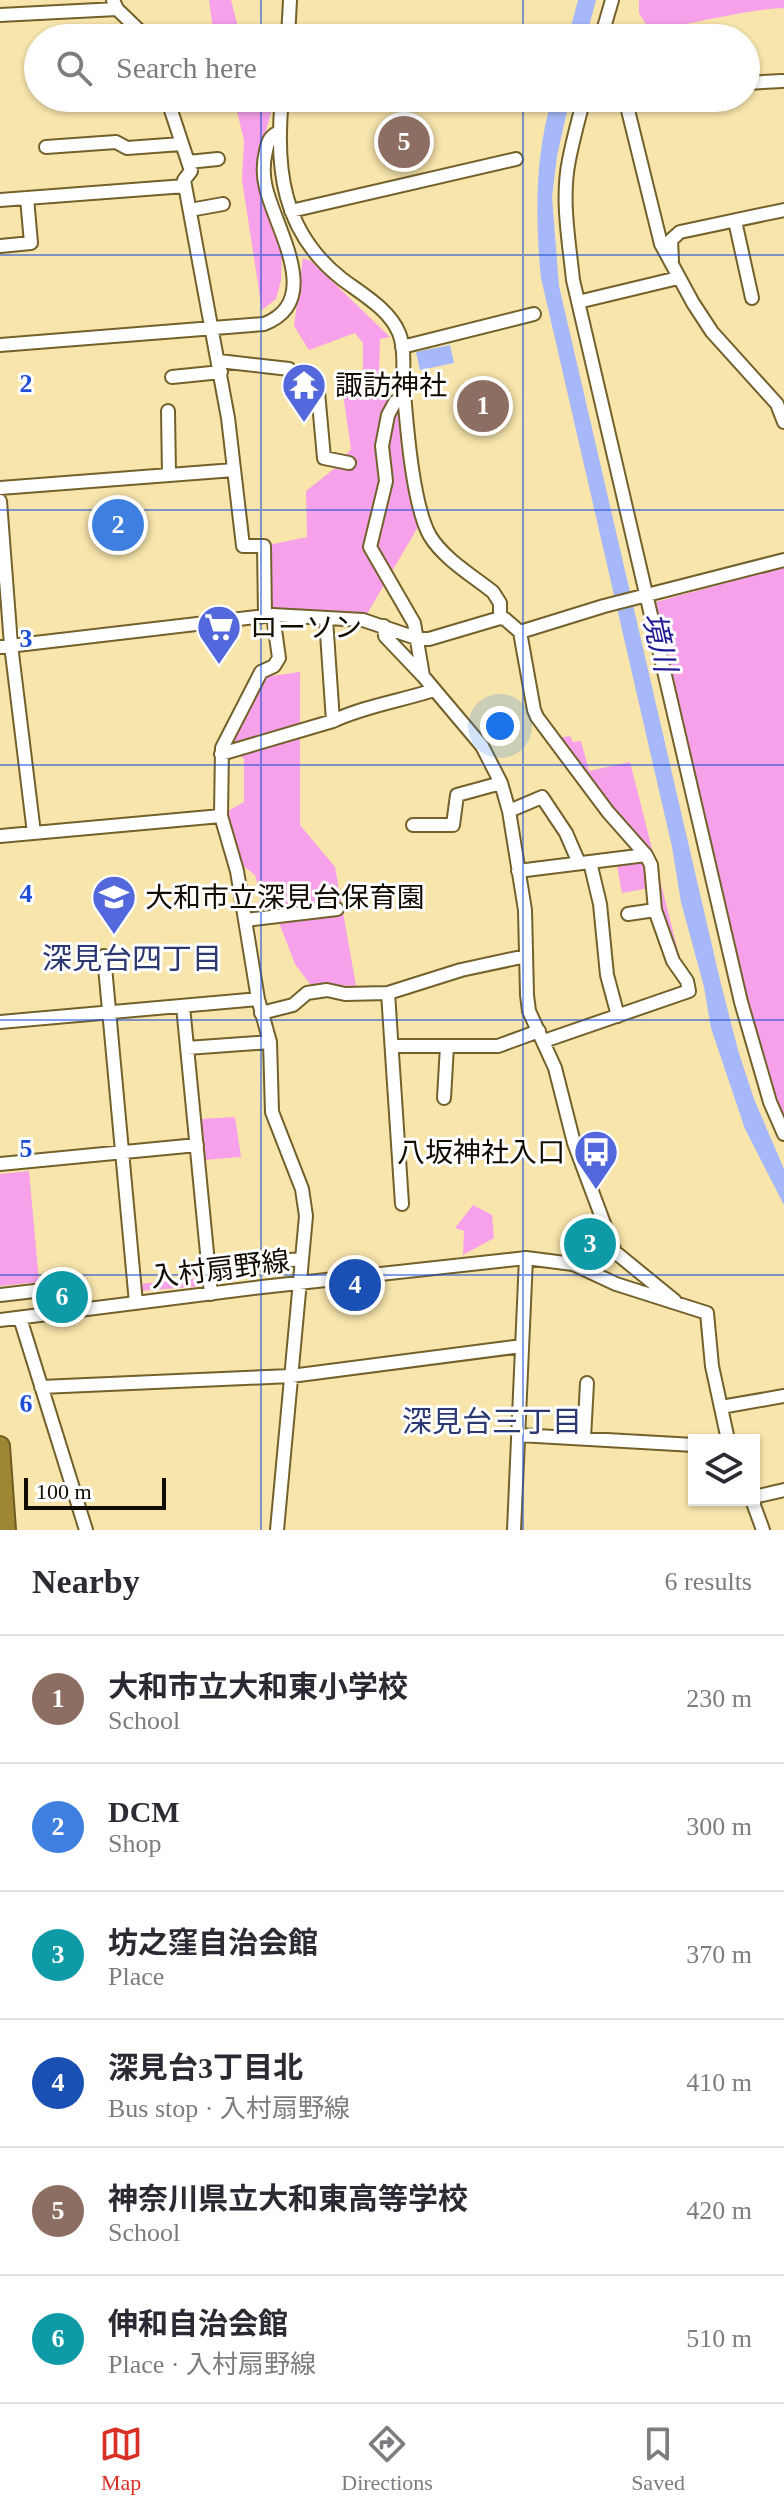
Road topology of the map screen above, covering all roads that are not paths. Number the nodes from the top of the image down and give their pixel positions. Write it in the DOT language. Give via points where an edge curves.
graph roads {
  1 [pos="290,0"];
  2 [pos="612,0"];
  3 [pos="115,4"];
  4 [pos="0,15"];
  5 [pos="134,24"];
  6 [pos="289,24"];
  7 [pos="607,24"];
  8 [pos="782,81"];
  9 [pos="760,82"];
  10 [pos="171,112"];
  11 [pos="281,112"];
  12 [pos="581,112"];
  13 [pos="628,112"];
  14 [pos="279,132"];
  15 [pos="181,144"];
  16 [pos="46,147"];
  17 [pos="218,159"];
  18 [pos="516,159"];
  19 [pos="188,162"];
  20 [pos="185,186"];
  21 [pos="27,198"];
  22 [pos="0,200"];
  23 [pos="223,204"];
  24 [pos="190,210"];
  25 [pos="784,210"];
  26 [pos="291,211"];
  27 [pos="735,221"];
  28 [pos="0,246"];
  29 [pos="672,264"];
  30 [pos="678,278"];
  31 [pos="752,298"];
  32 [pos="578,302"];
  33 [pos="534,314"];
  34 [pos="212,329"];
  35 [pos="0,345"];
  36 [pos="402,347"];
  37 [pos="220,367"];
  38 [pos="172,377"];
  39 [pos="404,398"];
  40 [pos="168,411"];
  41 [pos="784,422"];
  42 [pos="349,463"];
  43 [pos="234,470"];
  44 [pos="169,475"];
  45 [pos="0,488"];
  46 [pos="0,501"];
  47 [pos="1,534"];
  48 [pos="784,560"];
  49 [pos="646,596"];
  50 [pos="4,606"];
  51 [pos="269,615"];
  52 [pos="500,618"];
  53 [pos="326,619"];
  54 [pos="384,626"];
  55 [pos="520,632"];
  56 [pos="419,639"];
  57 [pos="6,646"];
  58 [pos="423,676"];
  59 [pos="434,690"];
  60 [pos="333,721"];
  61 [pos="221,754"];
  62 [pos="501,783"];
  63 [pos="509,811"];
  64 [pos="221,816"];
  65 [pos="413,825"];
  66 [pos="34,833"];
  67 [pos="0,836"];
  68 [pos="646,855"];
  69 [pos="585,863"];
  70 [pos="518,871"];
  71 [pos="337,909"];
  72 [pos="655,910"];
  73 [pos="628,914"];
  74 [pos="245,920"];
  75 [pos="104,956"];
  76 [pos="526,956"];
  77 [pos="388,993"];
  78 [pos="183,1006"];
  79 [pos="259,1006"];
  80 [pos="109,1013"];
  81 [pos="618,1016"];
  82 [pos="0,1022"];
  83 [pos="542,1036"];
  84 [pos="270,1042"];
  85 [pos="392,1046"];
  86 [pos="447,1046"];
  87 [pos="187,1048"];
  88 [pos="444,1098"];
  89 [pos="784,1134"];
  90 [pos="197,1145"];
  91 [pos="122,1152"];
  92 [pos="0,1164"];
  93 [pos="402,1204"];
  94 [pos="526,1258"];
  95 [pos="302,1259"];
  96 [pos="209,1267"];
  97 [pos="299,1283"];
  98 [pos="43,1290"];
  99 [pos="211,1294"];
  100 [pos="0,1295"];
  101 [pos="675,1301"];
  102 [pos="136,1303"];
  103 [pos="20,1318"];
  104 [pos="0,1320"];
  105 [pos="522,1346"];
  106 [pos="291,1376"];
  107 [pos="587,1383"];
  108 [pos="41,1387"];
  109 [pos="784,1396"];
  110 [pos="721,1407"];
  111 [pos="727,1434"];
  112 [pos="519,1435"];
  113 [pos="584,1438"];
  114 [pos="688,1445"];
  115 [pos="0,1446"];
  116 [pos="784,1490"];
  117 [pos="760,1496"];
  118 [pos="756,1506"];
  119 [pos="6,1530"];
  120 [pos="86,1530"];
  121 [pos="277,1530"];
  122 [pos="514,1530"];
  123 [pos="763,1530"];
  1 -- 6 [label="street"];
  2 -- 7 [label="street"];
  3 -- 4 [label="street"];
  3 -- 5 [label="street"];
  8 -- 9 [label="street"];
  10 -- 15 [label="street"];
  11 -- 14 [label="street"];
  12 -- 32 [label="street" via="566,189"];
  13 -- 29 [label="street" via="661,244"];
  14 -- 26 [label="street" via="280,175"];
  14 -- 34 [label="street" via="268,142 263,168 295,281 292,301 264,324"];
  15 -- 16 [label="street"];
  15 -- 19 [label="street"];
  17 -- 19 [label="street"];
  18 -- 26 [label="street"];
  19 -- 20 [label="street" via="191,171"];
  20 -- 21 [label="street"];
  20 -- 24 [label="street"];
  21 -- 22 [label="street"];
  21 -- 28 [label="street" via="31,243"];
  23 -- 24 [label="street"];
  24 -- 34 [label="street"];
  25 -- 27 [label="street"];
  26 -- 36 [label="street" via="325,264 388,315"];
  27 -- 29 [label="street" via="674,236"];
  27 -- 31 [label="street"];
  29 -- 30 [label="street"];
  30 -- 32 [label="street"];
  30 -- 41 [label="street" via="712,332 777,404"];
  32 -- 49 [label="street"];
  33 -- 36 [label="street"];
  34 -- 35 [label="street"];
  34 -- 37 [label="street"];
  36 -- 39 [label="street"];
  37 -- 38 [label="street"];
  37 -- 42 [label="street" via="289,369 298,396 318,392 324,458"];
  37 -- 43 [label="street"];
  39 -- 52 [label="street" via="417,497 430,535 493,592"];
  39 -- 56 [label="street" via="388,415 382,446 386,481 370,547"];
  40 -- 44 [label="street"];
  43 -- 44 [label="street"];
  43 -- 51 [label="street" via="243,546 264,546"];
  44 -- 45 [label="street"];
  46 -- 47 [label="street"];
  47 -- 50 [label="street"];
  48 -- 49 [label="street"];
  49 -- 55 [label="street"];
  49 -- 89 [label="street" via="741,1002"];
  50 -- 57 [label="street"];
  51 -- 53 [label="street"];
  51 -- 57 [label="street"];
  51 -- 61 [label="street" via="279,658 261,672"];
  52 -- 55 [label="street"];
  52 -- 56 [label="street" via="436,639"];
  53 -- 54 [label="street"];
  53 -- 60 [label="street"];
  54 -- 56 [label="street"];
  54 -- 58 [label="street" via="385,636"];
  55 -- 68 [label="street" via="537,717 599,802"];
  56 -- 58 [label="street"];
  57 -- 66 [label="street"];
  58 -- 59 [label="street"];
  59 -- 60 [label="street"];
  59 -- 62 [label="street" via="482,746"];
  60 -- 61 [label="street"];
  61 -- 64 [label="street"];
  62 -- 63 [label="street"];
  62 -- 65 [label="street" via="457,795 453,825"];
  63 -- 69 [label="street" via="542,797"];
  63 -- 70 [label="street"];
  64 -- 66 [label="street"];
  64 -- 74 [label="street"];
  66 -- 67 [label="street"];
  68 -- 69 [label="street"];
  68 -- 72 [label="street"];
  69 -- 70 [label="street"];
  69 -- 81 [label="street" via="600,904 607,975"];
  70 -- 76 [label="street"];
  71 -- 74 [label="street"];
  72 -- 73 [label="street"];
  72 -- 81 [label="street" via="689,991"];
  74 -- 79 [label="street"];
  75 -- 80 [label="street"];
  76 -- 77 [label="street"];
  76 -- 83 [label="street" via="529,1011"];
  77 -- 79 [label="street" via="327,990 307,993 293,1005"];
  77 -- 85 [label="street"];
  78 -- 79 [label="street"];
  78 -- 80 [label="street"];
  78 -- 87 [label="street"];
  79 -- 84 [label="street"];
  80 -- 82 [label="street"];
  80 -- 91 [label="street"];
  81 -- 83 [label="street"];
  83 -- 86 [label="street" via="498,1046"];
  83 -- 101 [label="street" via="615,1252"];
  84 -- 87 [label="street"];
  84 -- 95 [label="street" via="272,1112 304,1202"];
  85 -- 86 [label="street"];
  85 -- 93 [label="street"];
  86 -- 88 [label="street"];
  87 -- 90 [label="street"];
  90 -- 91 [label="street"];
  90 -- 96 [label="street"];
  91 -- 92 [label="street"];
  91 -- 102 [label="street"];
  94 -- 97 [label="street, 入村扇野線"];
  94 -- 101 [label="street, 入村扇野線" via="573,1264 616,1284"];
  94 -- 105 [label="street"];
  95 -- 96 [label="street"];
  95 -- 97 [label="street"];
  96 -- 99 [label="street"];
  97 -- 99 [label="street, 入村扇野線"];
  97 -- 106 [label="street"];
  98 -- 100 [label="street"];
  99 -- 102 [label="street, 入村扇野線"];
  101 -- 110 [label="street" via="707,1313"];
  102 -- 103 [label="street, 入村扇野線"];
  103 -- 104 [label="street, 入村扇野線"];
  103 -- 108 [label="street"];
  105 -- 106 [label="street"];
  105 -- 112 [label="street"];
  106 -- 108 [label="street"];
  106 -- 121 [label="street"];
  107 -- 113 [label="street"];
  108 -- 120 [label="street"];
  109 -- 110 [label="street"];
  110 -- 111 [label="street"];
  112 -- 113 [label="street"];
  112 -- 122 [label="street"];
  113 -- 114 [label="street"];
  115 -- 119 [label="highway"];
  116 -- 117 [label="street"];
  118 -- 123 [label="street"];
}
